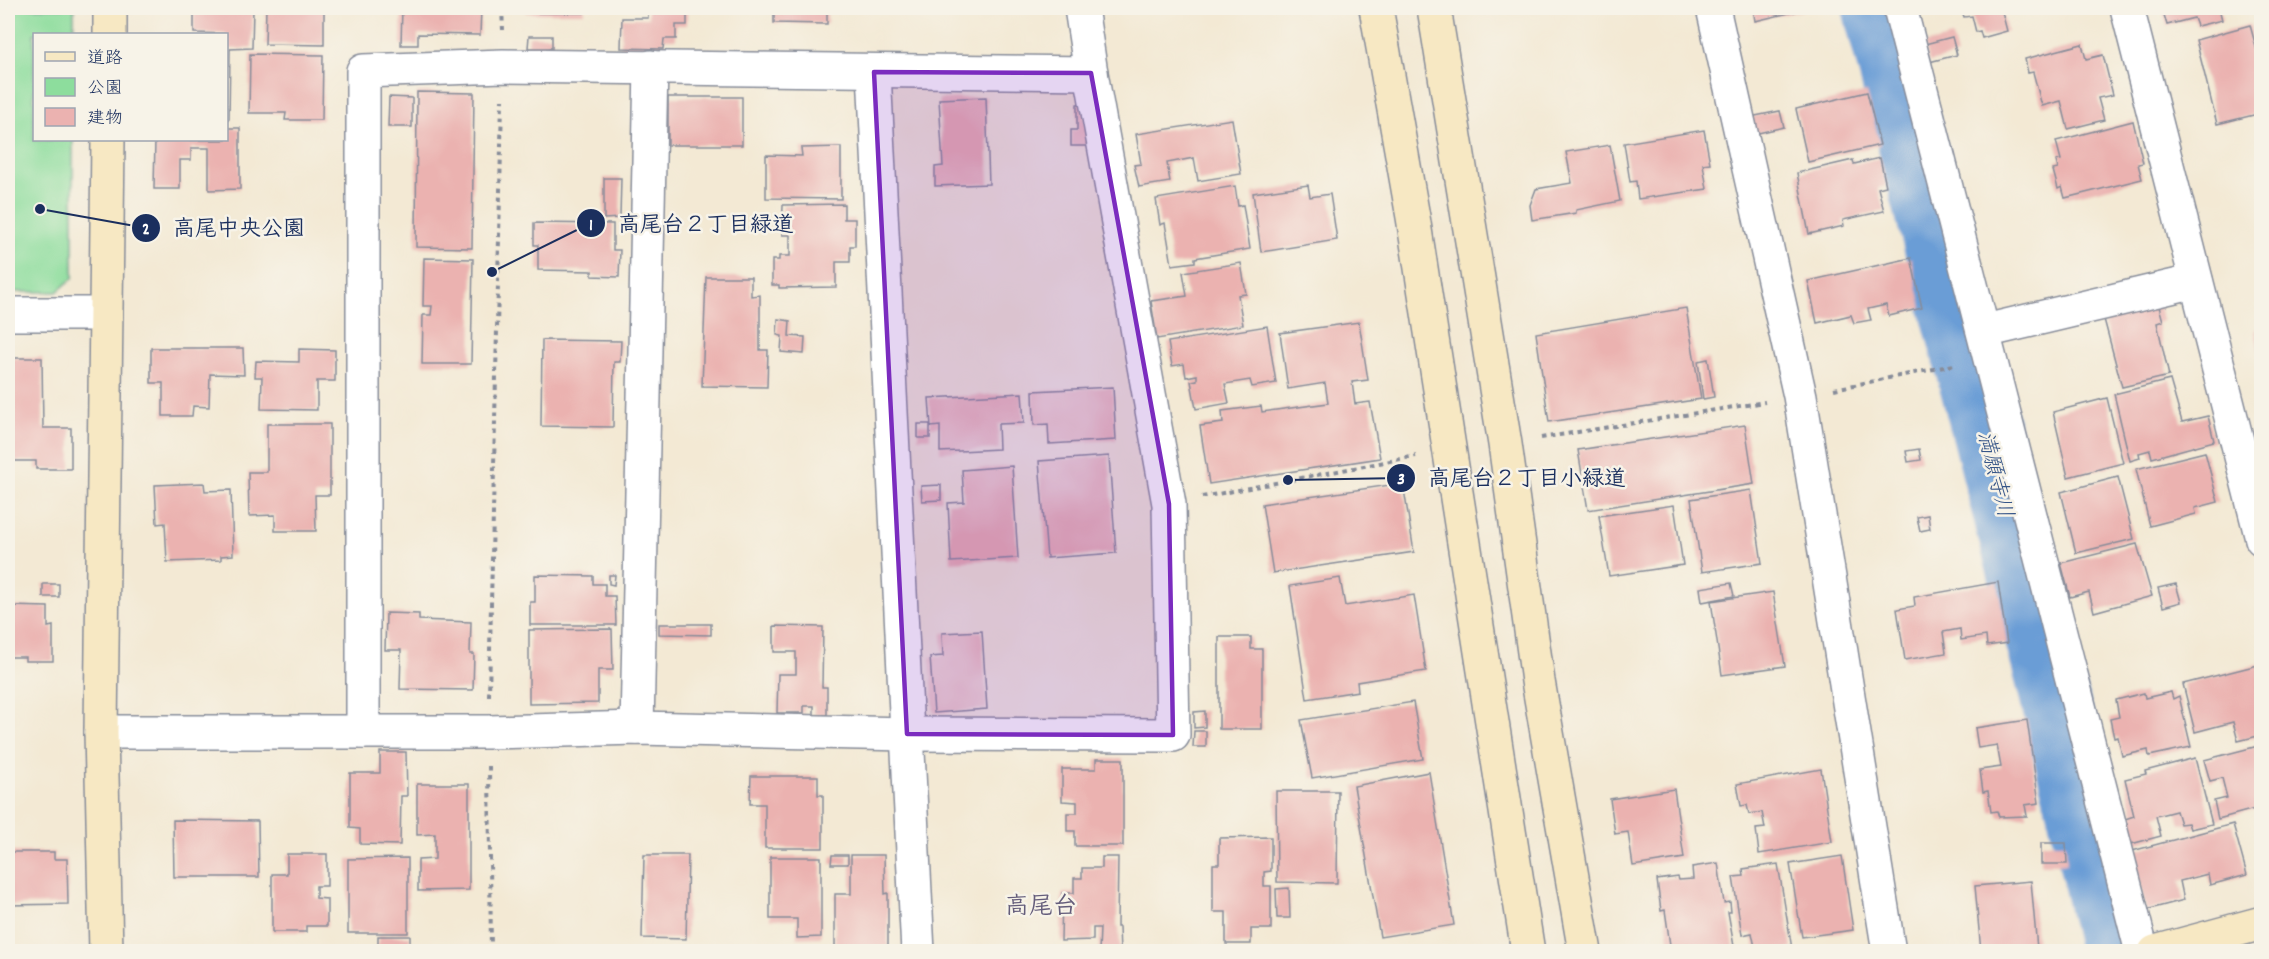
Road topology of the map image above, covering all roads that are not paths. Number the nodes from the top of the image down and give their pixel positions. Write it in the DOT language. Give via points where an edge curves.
graph roads {
  1 [pos="110,8"];
  2 [pos="1081,8"];
  3 [pos="1376,8"];
  4 [pos="1434,8"];
  5 [pos="1713,8"];
  6 [pos="1900,8"];
  7 [pos="2127,8"];
  8 [pos="110,33"];
  9 [pos="651,67"];
  10 [pos="874,72"];
  11 [pos="1091,73"];
  12 [pos="108,141"];
  13 [pos="2196,281"];
  14 [pos="8,314"];
  15 [pos="106,314"];
  16 [pos="1985,331"];
  17 [pos="2262,539"];
  18 [pos="637,728"];
  19 [pos="101,732"];
  20 [pos="363,732"];
  21 [pos="907,734"];
  22 [pos="2262,923"];
  23 [pos="2227,943"];
  24 [pos="106,951"];
  25 [pos="918,951"];
  26 [pos="1528,951"];
  27 [pos="1585,951"];
  28 [pos="1888,951"];
  29 [pos="2142,951"];
  30 [pos="2155,951"];
  1 -- 8 [label="street"];
  2 -- 11 [label="street"];
  3 -- 26 [label="street" via="1415,228"];
  4 -- 27 [label="street" via="1505,444 1538,681"];
  5 -- 28 [label="street" via="1800,396"];
  6 -- 16 [label="street"];
  7 -- 13 [label="street"];
  9 -- 10 [label="street"];
  9 -- 18 [label="street"];
  9 -- 20 [label="street" via="503,66 363,71"];
  10 -- 11 [label="street"];
  10 -- 21 [label="street"];
  11 -- 21 [label="street" via="1169,504 1173,735"];
  12 -- 15 [label="street"];
  13 -- 16 [label="street"];
  13 -- 17 [label="street"];
  14 -- 15 [label="street"];
  15 -- 19 [label="street"];
  16 -- 29 [label="street"];
  18 -- 20 [label="street"];
  18 -- 21 [label="street"];
  19 -- 20 [label="street"];
  19 -- 24 [label="street"];
  21 -- 25 [label="street"];
  22 -- 23 [label="street"];
  23 -- 30 [label="street"];
}
